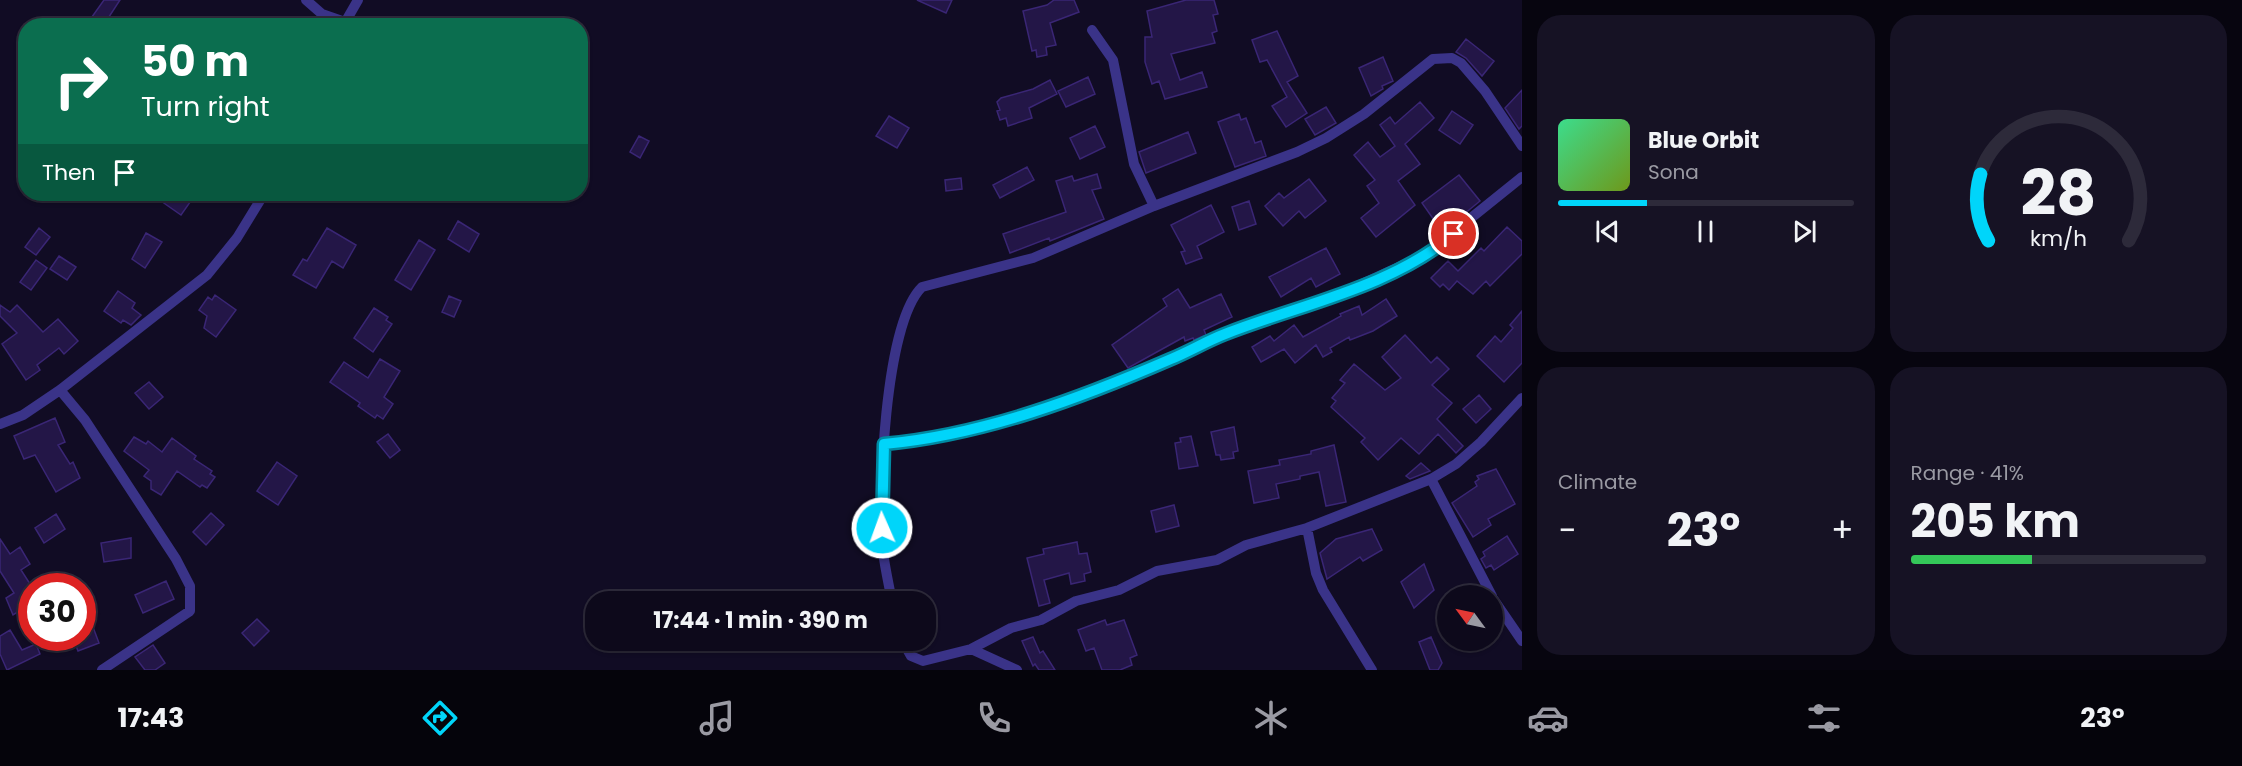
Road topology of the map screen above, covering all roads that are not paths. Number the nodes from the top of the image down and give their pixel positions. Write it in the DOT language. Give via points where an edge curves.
graph roads {
  1 [pos="306,0"];
  2 [pos="358,0"];
  3 [pos="331,18"];
  4 [pos="348,18"];
  5 [pos="1092,30"];
  6 [pos="1522,146"];
  7 [pos="1522,177"];
  8 [pos="260,201"];
  9 [pos="1154,206"];
  10 [pos="60,390"];
  11 [pos="1522,398"];
  12 [pos="0,424"];
  13 [pos="884,444"];
  14 [pos="1431,479"];
  15 [pos="1307,528"];
  16 [pos="1486,585"];
  17 [pos="890,591"];
  18 [pos="1503,612"];
  19 [pos="1522,641"];
  20 [pos="971,649"];
  21 [pos="908,651"];
  22 [pos="102,670"];
  23 [pos="1017,670"];
  24 [pos="1372,670"];
  1 -- 3 [label="street"];
  2 -- 4 [label="street"];
  5 -- 9 [label="street" via="1113,60 1134,164"];
  6 -- 9 [label="street" via="1461,63 1452,58 1433,59 1364,114 1326,138"];
  7 -- 13 [label="street" via="1425,255 1344,292 1227,333 1054,405 936,438"];
  8 -- 10 [label="street" via="207,275"];
  9 -- 13 [label="street" via="1033,258 922,286 905,316 889,393"];
  10 -- 12 [label="street" via="23,415"];
  10 -- 22 [label="street" via="85,420 190,585 190,611"];
  11 -- 14 [label="street" via="1481,442"];
  13 -- 17 [label="street" via="883,552"];
  14 -- 15 [label="street"];
  14 -- 16 [label="street"];
  15 -- 20 [label="street" via="1246,545 1217,560 1157,572 1119,590 1076,601"];
  15 -- 24 [label="street" via="1323,590"];
  18 -- 19 [label="street"];
  20 -- 21 [label="street" via="923,662"];
  20 -- 23 [label="street"];
}
